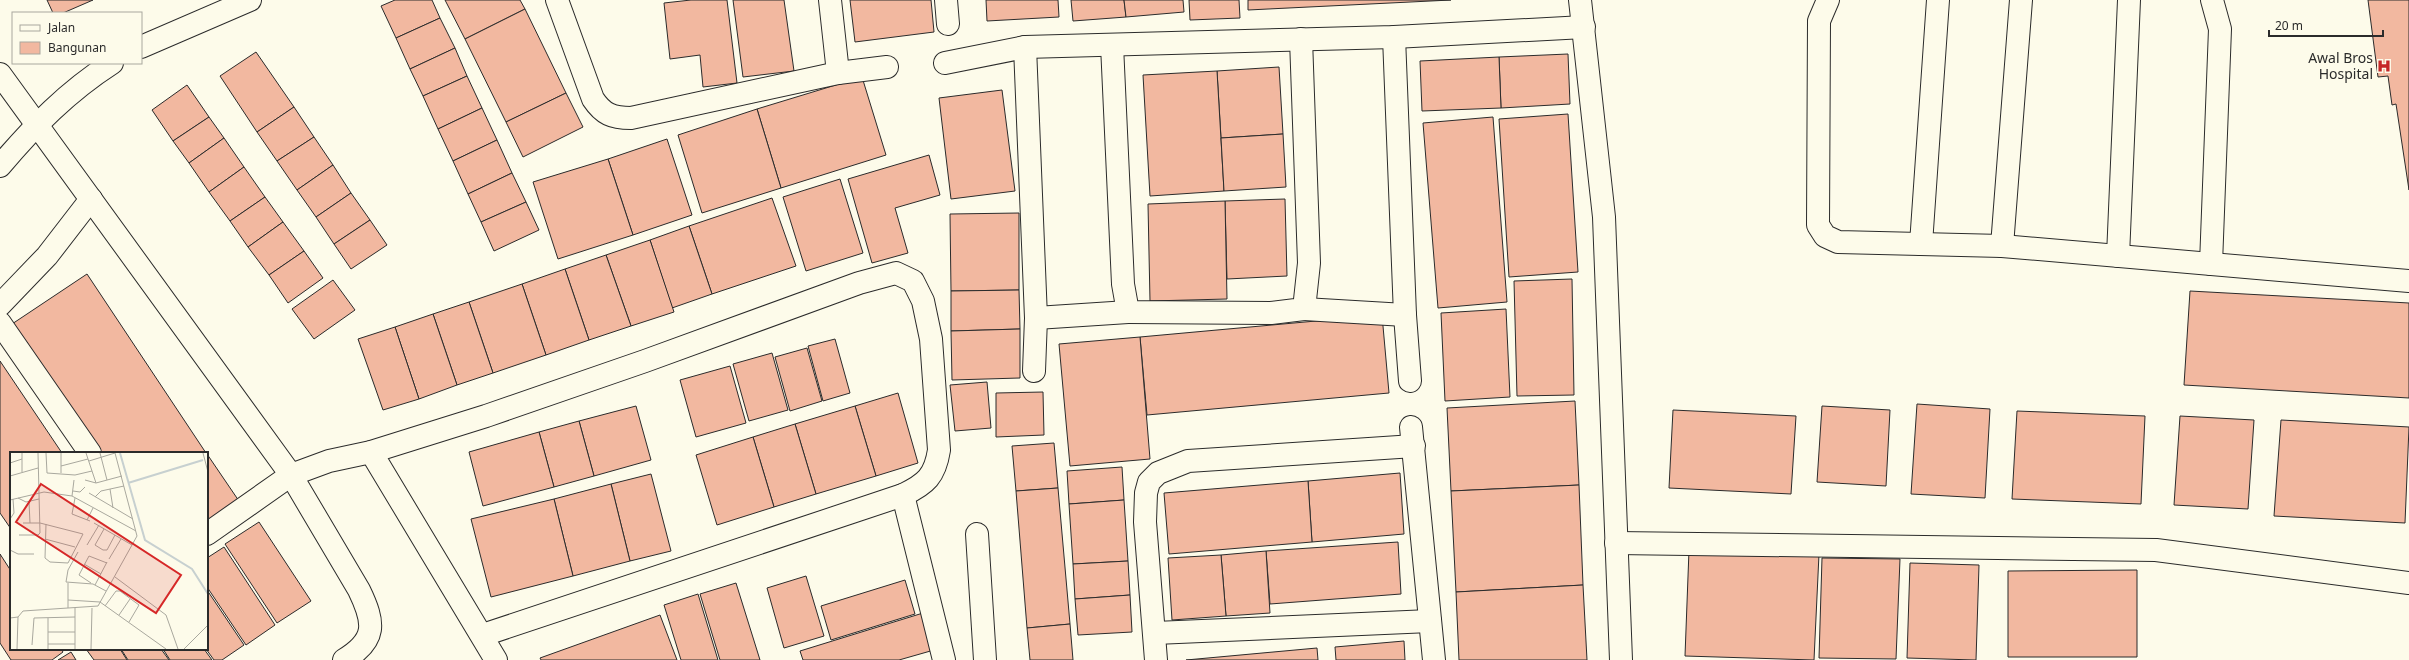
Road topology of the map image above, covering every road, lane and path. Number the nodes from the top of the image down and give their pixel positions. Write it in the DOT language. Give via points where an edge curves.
graph roads {
  1 [pos="250,0"];
  2 [pos="557,0"];
  3 [pos="830,0"];
  4 [pos="946,0"];
  5 [pos="1580,0"];
  6 [pos="1828,0"];
  7 [pos="1938,0"];
  8 [pos="2021,0"];
  9 [pos="2129,0"];
  10 [pos="2212,0"];
  11 [pos="948,24"];
  12 [pos="1584,27"];
  13 [pos="1394,37"];
  14 [pos="1301,39"];
  15 [pos="1112,46"];
  16 [pos="142,47"];
  17 [pos="1025,47"];
  18 [pos="945,63"];
  19 [pos="110,64"];
  20 [pos="886,67"];
  21 [pos="838,73"];
  22 [pos="0,74"];
  23 [pos="36,124"];
  24 [pos="0,166"];
  25 [pos="91,199"];
  26 [pos="1921,244"];
  27 [pos="2002,246"];
  28 [pos="2118,256"];
  29 [pos="2211,264"];
  30 [pos="2409,281"];
  31 [pos="0,305"];
  32 [pos="1304,309"];
  33 [pos="1128,312"];
  34 [pos="1405,314"];
  35 [pos="1036,318"];
  36 [pos="0,323"];
  37 [pos="1034,371"];
  38 [pos="1410,381"];
  39 [pos="89,452"];
  40 [pos="372,452"];
  41 [pos="291,475"];
  42 [pos="903,495"];
  43 [pos="208,533"];
  44 [pos="977,534"];
  45 [pos="1616,543"];
  46 [pos="2409,583"];
  47 [pos="1430,620"];
  48 [pos="1155,634"];
  49 [pos="483,635"];
  50 [pos="344,660"];
  51 [pos="496,660"];
  52 [pos="944,660"];
  53 [pos="985,660"];
  54 [pos="1156,660"];
  55 [pos="1434,660"];
  56 [pos="1621,660"];
  1 -- 16 [label="street"];
  2 -- 21 [label="street" via="592,99 600,110 610,116 631,118"];
  3 -- 21 [label="street"];
  4 -- 11 [label="street"];
  5 -- 12 [label="street"];
  6 -- 26 [label="street" via="1819,21 1818,225 1825,236 1838,242"];
  7 -- 26 [label="street"];
  8 -- 27 [label="street"];
  9 -- 28 [label="street"];
  10 -- 29 [label="street" via="2220,29"];
  12 -- 13 [label="street"];
  12 -- 45 [label="street" via="1604,217"];
  13 -- 14 [label="street"];
  13 -- 34 [label="street"];
  14 -- 15 [label="street"];
  14 -- 32 [label="street" via="1309,264"];
  15 -- 17 [label="street"];
  15 -- 33 [label="street" via="1123,284"];
  17 -- 18 [label="street"];
  17 -- 35 [label="street"];
  19 -- 23 [label="street" via="92,76"];
  20 -- 21 [label="street"];
  22 -- 23 [label="street"];
  23 -- 24 [label="street"];
  23 -- 25 [label="street"];
  25 -- 31 [label="street" via="47,256"];
  25 -- 41 [label="street"];
  26 -- 27 [label="street"];
  27 -- 28 [label="street"];
  28 -- 29 [label="street"];
  29 -- 30 [label="street"];
  32 -- 33 [label="street" via="1271,313"];
  32 -- 34 [label="street"];
  33 -- 35 [label="street"];
  34 -- 38 [label="street"];
  35 -- 37 [label="street"];
  36 -- 39 [label="street"];
  40 -- 41 [label="street" via="329,461"];
  40 -- 42 [label="street" via="645,361 859,283 896,273 913,281 924,301 931,339 939,450 936,466 928,479"];
  40 -- 49 [label="street"];
  41 -- 43 [label="street"];
  41 -- 50 [label="street" via="366,603 370,631 367,641 360,650"];
  42 -- 49 [label="street"];
  42 -- 52 [label="street"];
  44 -- 53 [label="street"];
  45 -- 46 [label="street" via="2156,550"];
  45 -- 56 [label="street"];
  47 -- 48 [label="street"];
  47 -- 48 [label="street" via="1413,437 1188,460 1158,473 1149,482 1146,493 1145,522"];
  47 -- 55 [label="street"];
  48 -- 54 [label="street"];
  49 -- 51 [label="street"];
}
